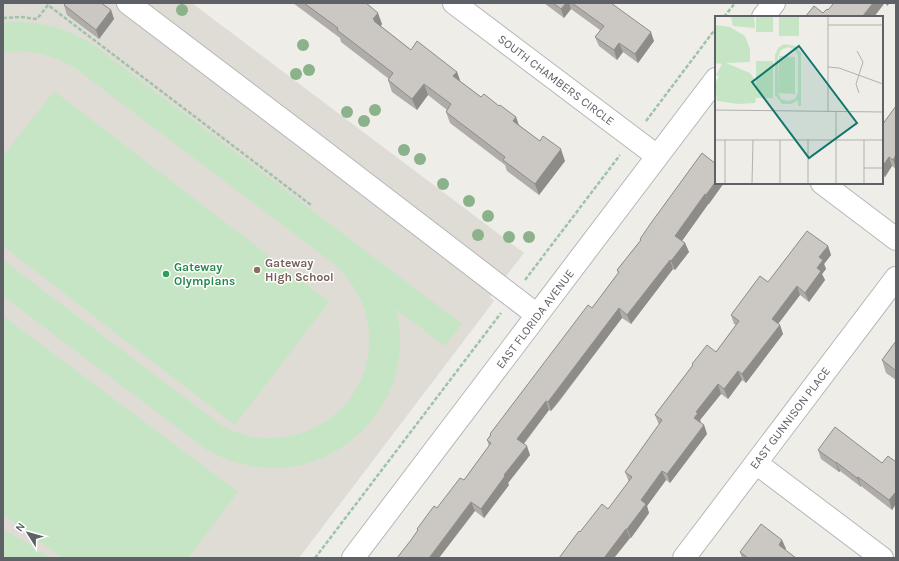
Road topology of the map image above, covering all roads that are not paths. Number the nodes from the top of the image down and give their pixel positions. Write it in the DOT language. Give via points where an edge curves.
graph roads {
  1 [pos="128,3"];
  2 [pos="454,3"];
  3 [pos="774,3"];
  4 [pos="764,16"];
  5 [pos="712,92"];
  6 [pos="658,156"];
  7 [pos="823,184"];
  8 [pos="896,239"];
  9 [pos="896,278"];
  10 [pos="537,315"];
  11 [pos="756,463"];
  12 [pos="353,558"];
  13 [pos="684,558"];
  14 [pos="882,558"];
  1 -- 10 [label="street"];
  2 -- 6 [label="street, SOUTH CHAMBERS CIRCLE"];
  3 -- 4 [label="street"];
  5 -- 6 [label="street, EAST FLORIDA AVENUE"];
  6 -- 10 [label="street, EAST FLORIDA AVENUE"];
  7 -- 8 [label="street"];
  9 -- 11 [label="street, EAST GUNNISON PLACE"];
  10 -- 12 [label="street, EAST FLORIDA AVENUE"];
  11 -- 13 [label="street, EAST GUNNISON PLACE"];
  11 -- 14 [label="street"];
}
